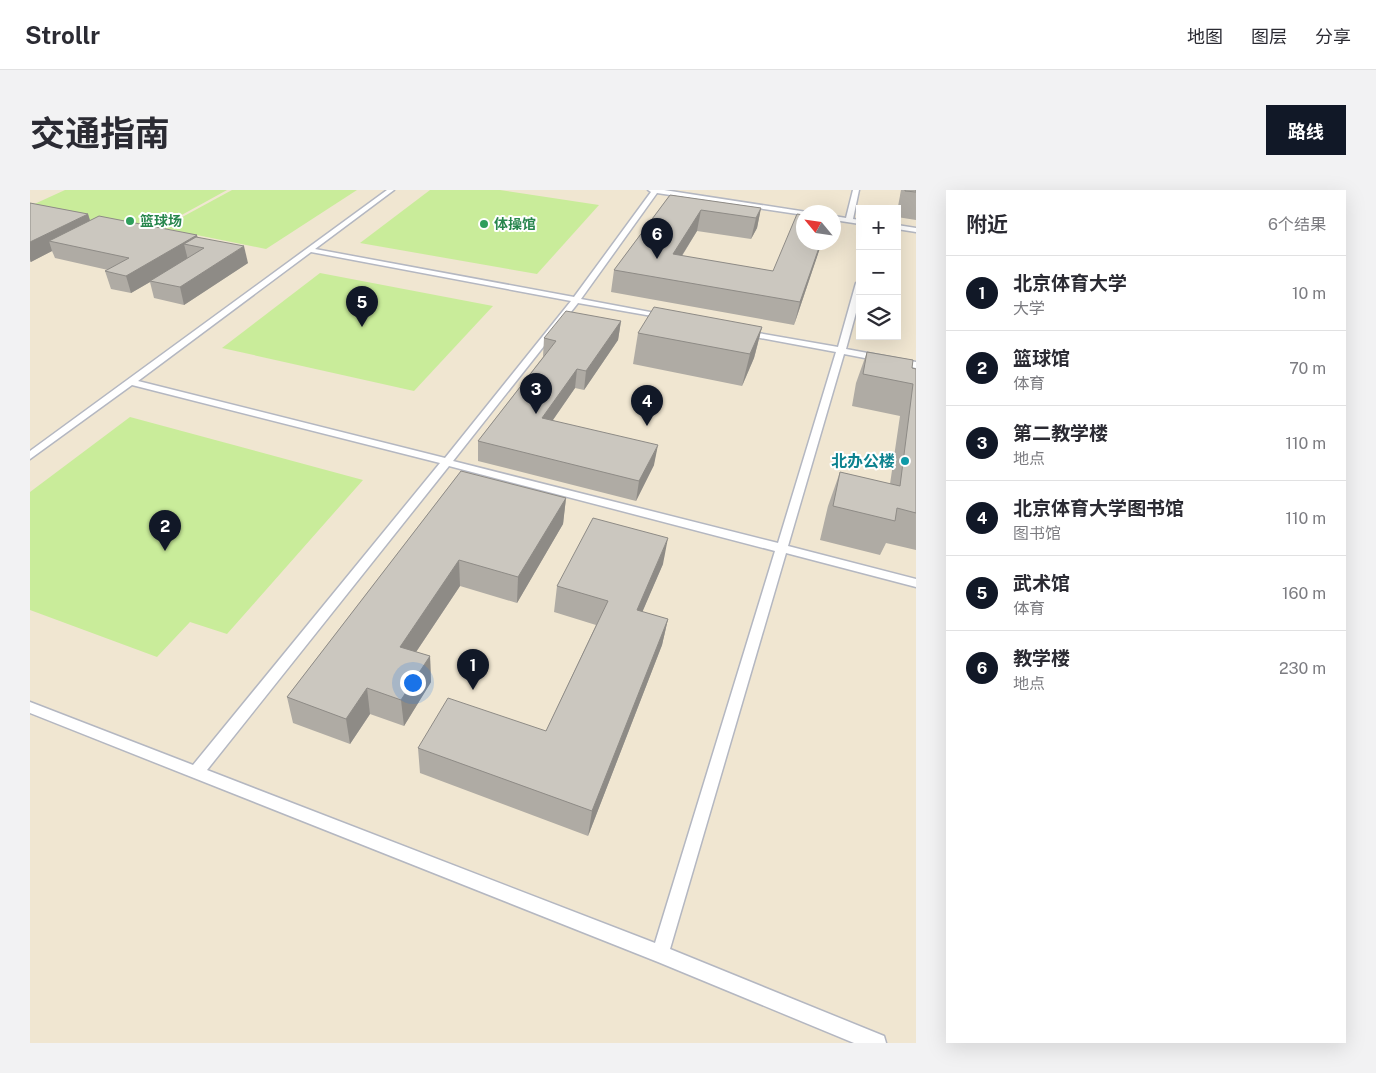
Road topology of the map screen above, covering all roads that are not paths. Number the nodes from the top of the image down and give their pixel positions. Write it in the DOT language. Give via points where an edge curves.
graph roads {
  1 [pos="390,190"];
  2 [pos="651,190"];
  3 [pos="856,190"];
  4 [pos="655,191"];
  5 [pos="796,212"];
  6 [pos="841,219"];
  7 [pos="849,220"];
  8 [pos="856,221"];
  9 [pos="901,228"];
  10 [pos="916,230"];
  11 [pos="309,250"];
  12 [pos="857,295"];
  13 [pos="576,300"];
  14 [pos="674,319"];
  15 [pos="733,330"];
  16 [pos="841,350"];
  17 [pos="916,365"];
  18 [pos="131,382"];
  19 [pos="30,456"];
  20 [pos="447,462"];
  21 [pos="781,549"];
  22 [pos="916,583"];
  23 [pos="30,707"];
  24 [pos="196,772"];
  25 [pos="660,954"];
  26 [pos="877,1043"];
  1 -- 11 [label="lane"];
  2 -- 4 [label="lane"];
  3 -- 7 [label="lane"];
  4 -- 5 [label="lane"];
  4 -- 13 [label="lane"];
  6 -- 7 [label="lane"];
  7 -- 8 [label="lane"];
  9 -- 10 [label="lane"];
  11 -- 13 [label="lane"];
  11 -- 18 [label="lane"];
  12 -- 16 [label="lane"];
  13 -- 14 [label="lane"];
  13 -- 20 [label="lane"];
  15 -- 16 [label="lane"];
  16 -- 17 [label="lane"];
  16 -- 21 [label="lane"];
  18 -- 19 [label="lane"];
  18 -- 20 [label="lane"];
  20 -- 21 [label="lane"];
  20 -- 24 [label="lane"];
  21 -- 22 [label="lane"];
  21 -- 25 [label="lane"];
  23 -- 24 [label="lane"];
  24 -- 25 [label="lane"];
  25 -- 26 [label="lane"];
}
